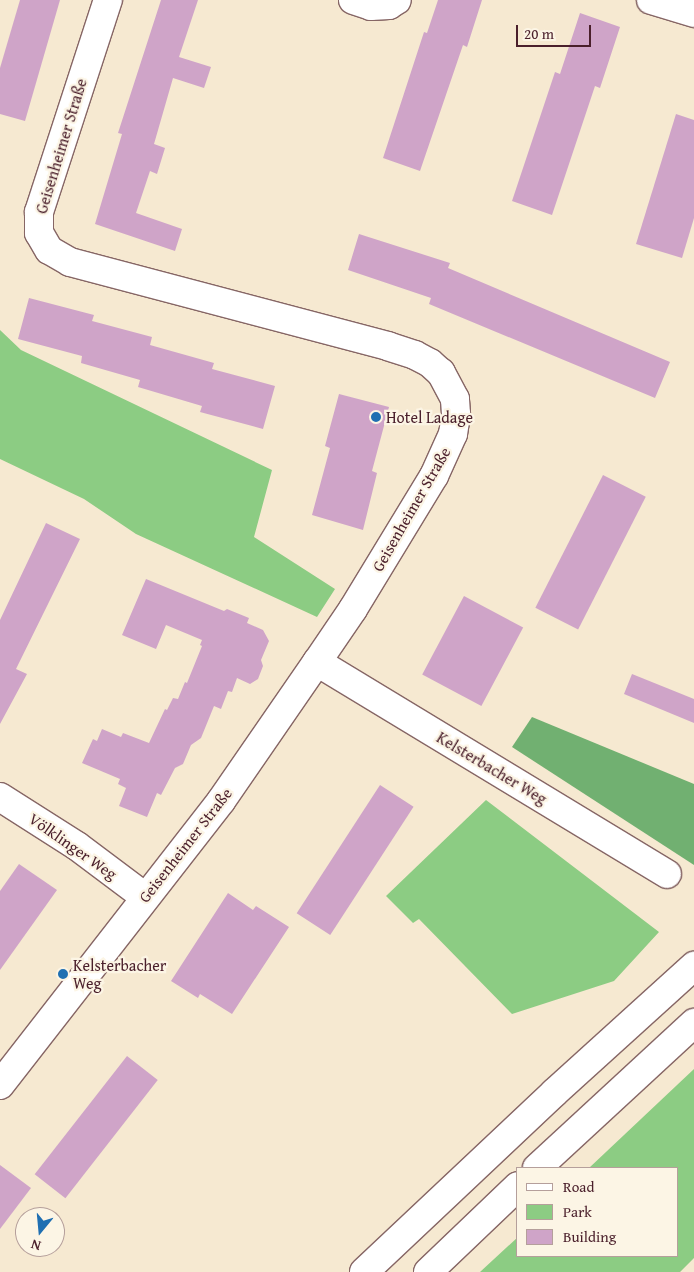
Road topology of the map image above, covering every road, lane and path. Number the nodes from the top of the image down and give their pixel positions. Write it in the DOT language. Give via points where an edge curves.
graph roads {
  1 [pos="108,0"];
  2 [pos="353,0"];
  3 [pos="397,0"];
  4 [pos="651,0"];
  5 [pos="694,13"];
  6 [pos="317,662"];
  7 [pos="0,797"];
  8 [pos="667,874"];
  9 [pos="145,897"];
  10 [pos="694,966"];
  11 [pos="694,1023"];
  12 [pos="0,1085"];
  13 [pos="538,1167"];
  14 [pos="516,1188"];
  15 [pos="364,1272"];
  16 [pos="428,1272"];
  1 -- 6 [label="main road, Geisenheimer Straße" via="39,212 39,233 49,250 70,262 415,355 441,373 455,399 453,434 434,476"];
  2 -- 3 [label="main road" via="371,6 389,5"];
  4 -- 5 [label="main road"];
  6 -- 8 [label="main road, Kelsterbacher Weg"];
  6 -- 9 [label="main road, Geisenheimer Straße" via="221,801"];
  7 -- 9 [label="main road, Völklinger Weg" via="76,846"];
  9 -- 12 [label="main road, Geisenheimer Straße"];
  10 -- 15 [label="main road"];
  11 -- 13 [label="main road"];
  14 -- 16 [label="main road"];
}
